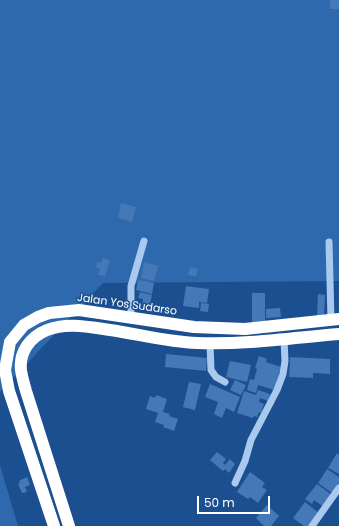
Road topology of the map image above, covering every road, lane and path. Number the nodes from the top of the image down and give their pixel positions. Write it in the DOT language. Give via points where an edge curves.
graph roads {
  1 [pos="144,241"];
  2 [pos="329,242"];
  3 [pos="131,319"];
  4 [pos="335,320"];
  5 [pos="339,334"];
  6 [pos="284,339"];
  7 [pos="210,344"];
  8 [pos="225,382"];
  9 [pos="235,483"];
  10 [pos="339,488"];
  11 [pos="54,526"];
  12 [pos="69,526"];
  13 [pos="312,526"];
  1 -- 3 [label="street" via="131,286"];
  2 -- 4 [label="street"];
  3 -- 4 [label="highway, Jalan Yos Sudarso" via="194,328 245,329"];
  3 -- 11 [label="highway, Jalan Yos Sudarso" via="79,310 49,313 24,325 10,342 5,370 8,391"];
  5 -- 6 [label="highway"];
  6 -- 7 [label="highway"];
  6 -- 9 [label="street" via="283,374 251,440"];
  7 -- 8 [label="street" via="211,370 216,377"];
  7 -- 12 [label="highway" via="80,325 45,330 28,343 22,357 21,370"];
  10 -- 13 [label="street"];
}
